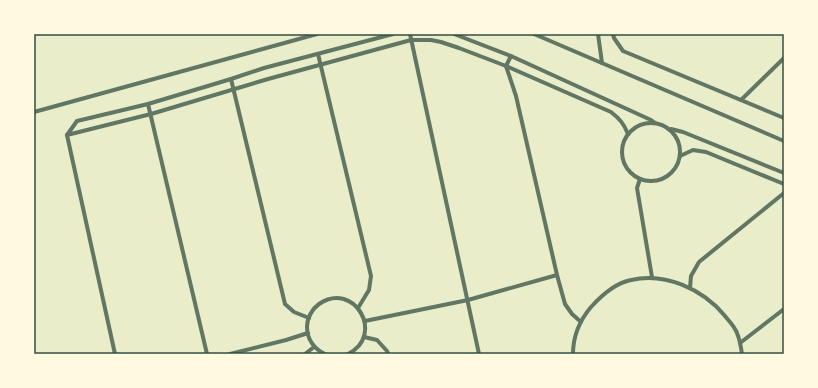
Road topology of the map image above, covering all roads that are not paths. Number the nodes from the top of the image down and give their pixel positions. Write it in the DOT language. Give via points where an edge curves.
graph roads {
  1 [pos="317,34"];
  2 [pos="393,34"];
  3 [pos="410,34"];
  4 [pos="454,34"];
  5 [pos="534,34"];
  6 [pos="598,34"];
  7 [pos="617,34"];
  8 [pos="614,36"];
  9 [pos="411,40"];
  10 [pos="318,54"];
  11 [pos="511,56"];
  12 [pos="784,58"];
  13 [pos="602,63"];
  14 [pos="321,65"];
  15 [pos="506,66"];
  16 [pos="231,79"];
  17 [pos="234,90"];
  18 [pos="741,100"];
  19 [pos="148,104"];
  20 [pos="34,112"];
  21 [pos="151,114"];
  22 [pos="784,118"];
  23 [pos="655,123"];
  24 [pos="669,128"];
  25 [pos="628,134"];
  26 [pos="67,135"];
  27 [pos="784,141"];
  28 [pos="680,156"];
  29 [pos="784,173"];
  30 [pos="640,179"];
  31 [pos="784,184"];
  32 [pos="784,193"];
  33 [pos="557,275"];
  34 [pos="652,277"];
  35 [pos="690,288"];
  36 [pos="468,300"];
  37 [pos="358,308"];
  38 [pos="784,309"];
  39 [pos="309,318"];
  40 [pos="365,321"];
  41 [pos="581,322"];
  42 [pos="308,333"];
  43 [pos="364,336"];
  44 [pos="740,343"];
  45 [pos="314,347"];
  46 [pos="115,354"];
  47 [pos="207,354"];
  48 [pos="230,354"];
  49 [pos="305,354"];
  50 [pos="325,354"];
  51 [pos="348,354"];
  52 [pos="388,354"];
  53 [pos="479,354"];
  54 [pos="573,354"];
  55 [pos="742,354"];
  1 -- 20 [label="street"];
  2 -- 10 [label="street"];
  3 -- 9 [label="street"];
  4 -- 11 [label="street"];
  5 -- 13 [label="street"];
  6 -- 13 [label="street"];
  7 -- 8 [label="street"];
  8 -- 18 [label="street" via="623,51"];
  9 -- 14 [label="street"];
  9 -- 15 [label="street" via="431,40 450,44"];
  9 -- 36 [label="street"];
  10 -- 14 [label="street"];
  10 -- 16 [label="street"];
  11 -- 15 [label="street"];
  11 -- 23 [label="street"];
  12 -- 18 [label="street"];
  13 -- 27 [label="street"];
  14 -- 17 [label="street"];
  14 -- 37 [label="street" via="371,276 369,290"];
  15 -- 25 [label="street" via="611,112 619,118"];
  15 -- 33 [label="street" via="516,96"];
  16 -- 17 [label="street"];
  16 -- 19 [label="street"];
  17 -- 21 [label="street"];
  17 -- 39 [label="street" via="286,304 294,312"];
  18 -- 22 [label="street"];
  19 -- 21 [label="street"];
  19 -- 26 [label="street" via="77,121"];
  21 -- 26 [label="street"];
  21 -- 47 [label="street"];
  23 -- 24 [label="street"];
  23 -- 25 [label="street" via="640,125"];
  24 -- 28 [label="street" via="678,140"];
  24 -- 29 [label="street"];
  25 -- 30 [label="street" via="622,148 622,156 628,170"];
  26 -- 46 [label="street"];
  28 -- 30 [label="street" via="669,175 655,181"];
  28 -- 31 [label="street" via="693,150 706,152"];
  30 -- 34 [label="street" via="637,188"];
  32 -- 35 [label="street" via="699,262 691,276"];
  33 -- 36 [label="street"];
  33 -- 41 [label="street" via="565,304"];
  34 -- 35 [label="street"];
  34 -- 41 [label="street" via="630,280 604,294"];
  35 -- 44 [label="street" via="722,311 737,332"];
  36 -- 40 [label="street"];
  36 -- 53 [label="street"];
  37 -- 39 [label="street" via="346,299 330,298 317,305"];
  37 -- 40 [label="street"];
  38 -- 44 [label="street"];
  39 -- 42 [label="street"];
  40 -- 43 [label="street"];
  41 -- 54 [label="street" via="576,333"];
  42 -- 45 [label="street"];
  42 -- 48 [label="street"];
  43 -- 51 [label="street" via="356,349"];
  43 -- 52 [label="street" via="377,340"];
  44 -- 55 [label="street"];
  45 -- 49 [label="street"];
  45 -- 50 [label="street"];
}
